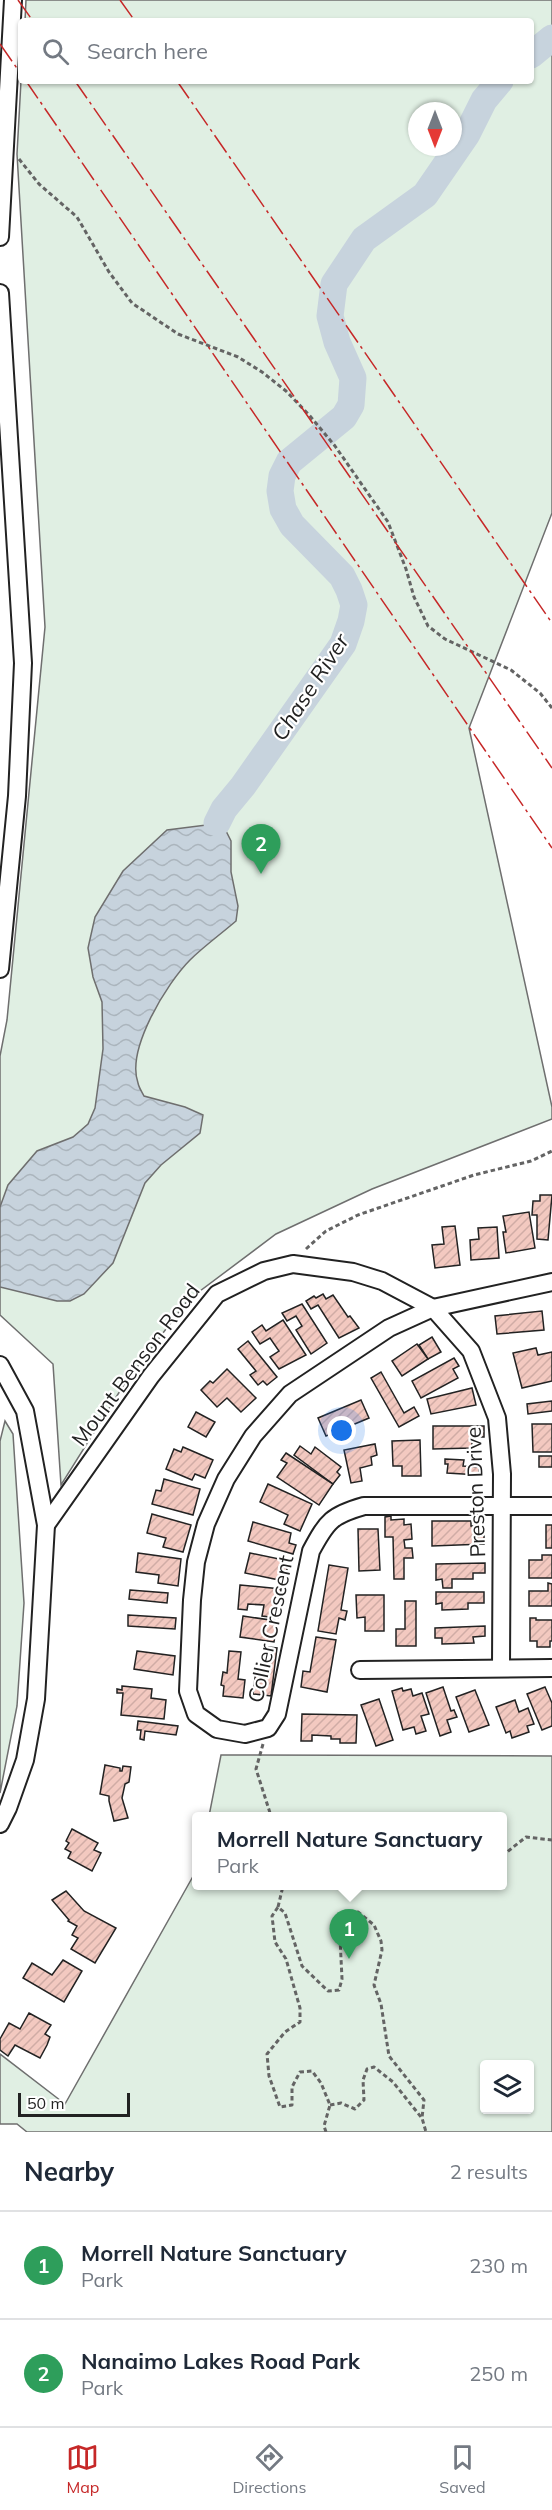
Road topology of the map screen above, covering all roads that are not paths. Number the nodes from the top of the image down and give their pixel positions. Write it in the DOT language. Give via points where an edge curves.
graph roads {
  1 [pos="13,0"];
  2 [pos="0,237"];
  3 [pos="0,293"];
  4 [pos="0,969"];
  5 [pos="324,1267"];
  6 [pos="552,1282"];
  7 [pos="433,1308"];
  8 [pos="0,1365"];
  9 [pos="502,1505"];
  10 [pos="552,1506"];
  11 [pos="46,1525"];
  12 [pos="501,1667"];
  13 [pos="552,1668"];
  14 [pos="360,1670"];
  15 [pos="0,1824"];
  1 -- 2 [label="street"];
  3 -- 4 [label="street" via="23,663 17,796"];
  5 -- 7 [label="street, Preston Drive" via="382,1281"];
  5 -- 11 [label="street, Mount Benson Road" via="288,1265 264,1271 217,1294 151,1376"];
  6 -- 7 [label="street, Collier Crescent"];
  7 -- 9 [label="street, Preston Drive" via="471,1352 497,1418"];
  7 -- 9 [label="street, Collier Crescent" via="389,1328 290,1394 253,1436 226,1479 206,1524 196,1562 188,1691 196,1714 217,1729 245,1734 268,1728 277,1714 311,1551 323,1529 340,1513 364,1506"];
  8 -- 11 [label="street" via="25,1411"];
  9 -- 10 [label="street, Collier Crescent"];
  9 -- 12 [label="street, Preston Drive"];
  11 -- 15 [label="street" via="36,1699 25,1760"];
  12 -- 13 [label="street"];
  12 -- 14 [label="street"];
}
